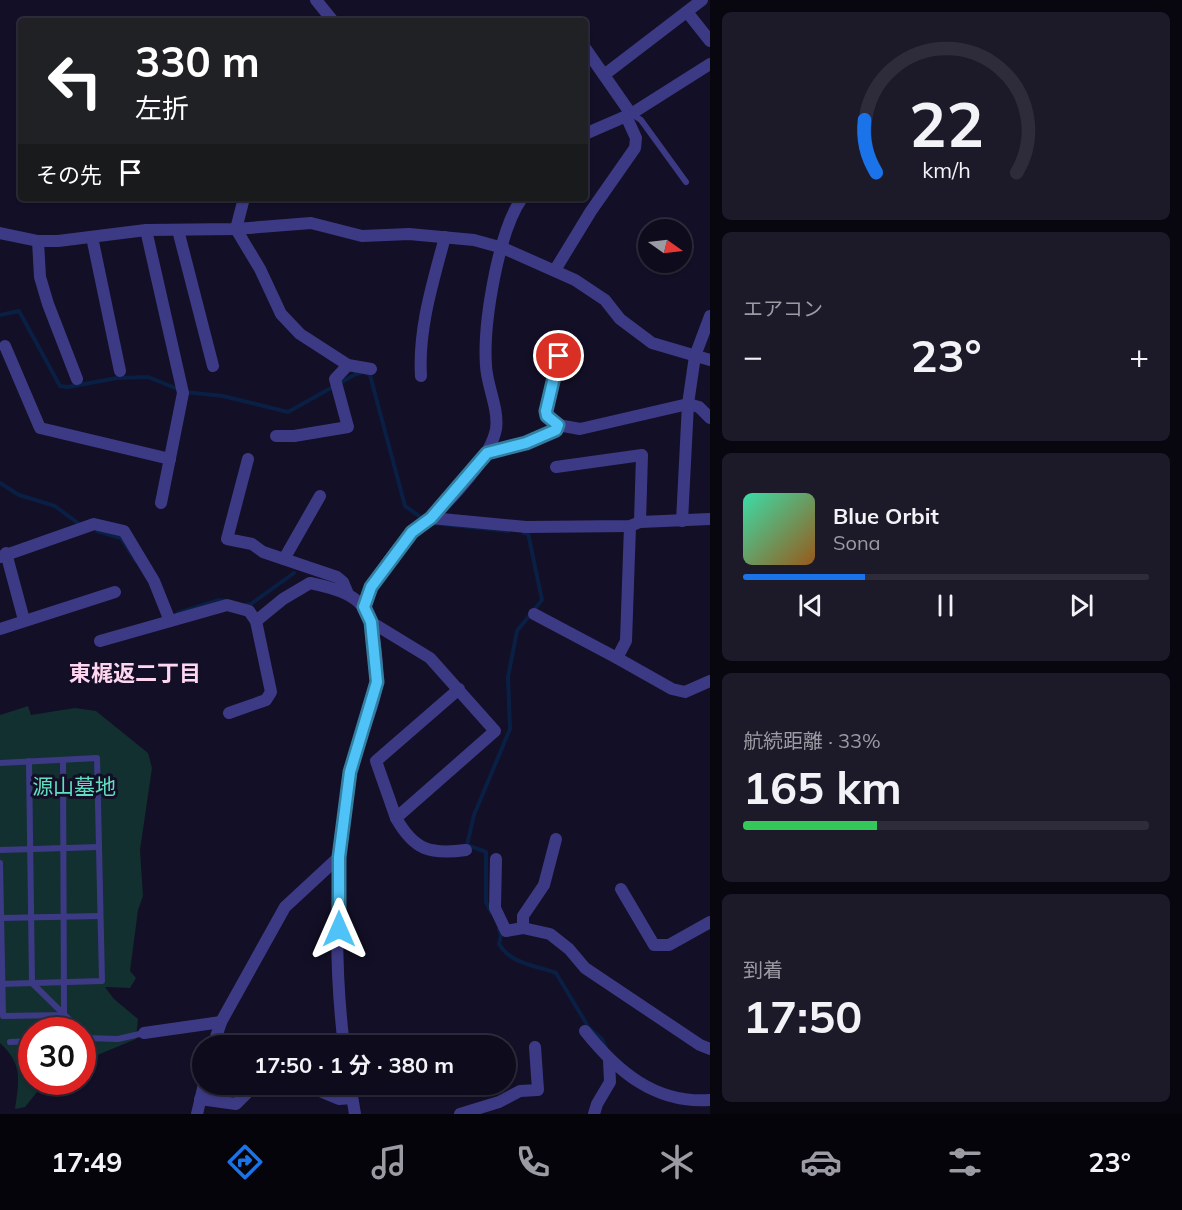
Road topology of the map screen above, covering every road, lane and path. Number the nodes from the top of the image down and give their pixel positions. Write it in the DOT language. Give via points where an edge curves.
graph roads {
  1 [pos="315,0"];
  2 [pos="702,0"];
  3 [pos="687,12"];
  4 [pos="330,18"];
  5 [pos="710,41"];
  6 [pos="588,52"];
  7 [pos="710,64"];
  8 [pos="604,75"];
  9 [pos="628,115"];
  10 [pos="588,133"];
  11 [pos="686,183"];
  12 [pos="243,201"];
  13 [pos="520,201"];
  14 [pos="236,229"];
  15 [pos="178,230"];
  16 [pos="146,231"];
  17 [pos="0,233"];
  18 [pos="92,237"];
  19 [pos="445,237"];
  20 [pos="38,241"];
  21 [pos="503,248"];
  22 [pos="555,270"];
  23 [pos="710,316"];
  24 [pos="564,337"];
  25 [pos="5,346"];
  26 [pos="694,356"];
  27 [pos="710,360"];
  28 [pos="348,365"];
  29 [pos="213,366"];
  30 [pos="371,369"];
  31 [pos="120,371"];
  32 [pos="421,376"];
  33 [pos="77,379"];
  34 [pos="688,404"];
  35 [pos="710,418"];
  36 [pos="558,425"];
  37 [pos="276,436"];
  38 [pos="487,453"];
  39 [pos="170,459"];
  40 [pos="248,459"];
  41 [pos="556,467"];
  42 [pos="320,496"];
  43 [pos="161,503"];
  44 [pos="431,518"];
  45 [pos="710,519"];
  46 [pos="682,521"];
  47 [pos="635,524"];
  48 [pos="3,555"];
  49 [pos="285,559"];
  50 [pos="115,592"];
  51 [pos="348,594"];
  52 [pos="364,607"];
  53 [pos="534,614"];
  54 [pos="24,620"];
  55 [pos="170,621"];
  56 [pos="256,621"];
  57 [pos="371,622"];
  58 [pos="0,629"];
  59 [pos="100,641"];
  60 [pos="616,658"];
  61 [pos="710,681"];
  62 [pos="459,688"];
  63 [pos="229,713"];
  64 [pos="63,760"];
  65 [pos="29,761"];
  66 [pos="0,763"];
  67 [pos="396,818"];
  68 [pos="556,839"];
  69 [pos="99,847"];
  70 [pos="63,848"];
  71 [pos="30,849"];
  72 [pos="0,850"];
  73 [pos="466,850"];
  74 [pos="339,857"];
  75 [pos="496,859"];
  76 [pos="0,863"];
  77 [pos="621,889"];
  78 [pos="63,916"];
  79 [pos="100,916"];
  80 [pos="31,917"];
  81 [pos="1,918"];
  82 [pos="710,922"];
  83 [pos="523,928"];
  84 [pos="32,982"];
  85 [pos="64,982"];
  86 [pos="1,984"];
  87 [pos="64,1015"];
  88 [pos="221,1022"];
  89 [pos="585,1031"];
  90 [pos="144,1033"];
  91 [pos="217,1035"];
  92 [pos="344,1035"];
  93 [pos="96,1036"];
  94 [pos="10,1042"];
  95 [pos="18,1042"];
  96 [pos="535,1047"];
  97 [pos="710,1048"];
  98 [pos="609,1060"];
  99 [pos="201,1095"];
  100 [pos="245,1095"];
  101 [pos="329,1095"];
  102 [pos="351,1095"];
  103 [pos="351,1098"];
  104 [pos="200,1099"];
  105 [pos="710,1100"];
  106 [pos="483,1109"];
  107 [pos="197,1114"];
  108 [pos="355,1114"];
  109 [pos="460,1114"];
  110 [pos="594,1114"];
  1 -- 4 [label="street"];
  2 -- 3 [label="street"];
  3 -- 5 [label="street"];
  3 -- 8 [label="street"];
  6 -- 8 [label="street"];
  7 -- 9 [label="street"];
  8 -- 9 [label="street"];
  9 -- 10 [label="street"];
  9 -- 11 [label="lane" via="641,120"];
  9 -- 22 [label="street" via="636,138 635,148"];
  12 -- 14 [label="street"];
  13 -- 21 [label="street"];
  14 -- 15 [label="street"];
  14 -- 19 [label="street" via="311,223 362,236"];
  14 -- 28 [label="street" via="281,314 300,334"];
  15 -- 16 [label="street"];
  15 -- 29 [label="street"];
  16 -- 18 [label="street"];
  16 -- 39 [label="street" via="183,393"];
  17 -- 20 [label="street"];
  18 -- 20 [label="street"];
  18 -- 31 [label="street"];
  19 -- 21 [label="street"];
  19 -- 32 [label="street" via="421,339"];
  20 -- 33 [label="street" via="40,277"];
  21 -- 22 [label="street"];
  21 -- 38 [label="street" via="495,272 486,337 486,367 496,429"];
  22 -- 26 [label="street" via="605,300 620,319 652,343"];
  23 -- 26 [label="street"];
  24 -- 36 [label="street" via="546,411"];
  25 -- 39 [label="street" via="40,428"];
  26 -- 27 [label="street"];
  26 -- 34 [label="street"];
  28 -- 30 [label="street"];
  28 -- 37 [label="street" via="335,379 348,427"];
  34 -- 35 [label="street" via="699,407"];
  34 -- 36 [label="street" via="580,429"];
  34 -- 46 [label="street"];
  36 -- 38 [label="street" via="556,430 526,443"];
  38 -- 44 [label="street"];
  39 -- 43 [label="street"];
  40 -- 49 [label="street" via="227,539 252,544"];
  41 -- 47 [label="street" via="642,454"];
  42 -- 49 [label="street"];
  44 -- 47 [label="street" via="526,527"];
  44 -- 52 [label="street" via="412,532 371,587"];
  45 -- 46 [label="street"];
  46 -- 47 [label="street"];
  47 -- 60 [label="street" via="626,641"];
  48 -- 54 [label="street"];
  48 -- 55 [label="street" via="94,524 124,531 154,580"];
  49 -- 51 [label="street" via="337,577"];
  50 -- 54 [label="street"];
  51 -- 52 [label="street"];
  51 -- 56 [label="street" via="310,583"];
  52 -- 57 [label="street"];
  53 -- 60 [label="street"];
  54 -- 58 [label="street"];
  55 -- 56 [label="street" via="227,605 249,611"];
  55 -- 59 [label="street"];
  56 -- 63 [label="street" via="272,692 266,700"];
  57 -- 62 [label="street" via="430,658"];
  57 -- 74 [label="street" via="377,682 352,761"];
  60 -- 61 [label="street" via="672,689 685,692"];
  62 -- 67 [label="street" via="376,761"];
  62 -- 67 [label="street" via="495,731"];
  64 -- 65 [label="lane"];
  64 -- 69 [label="lane" via="97,758"];
  64 -- 70 [label="lane"];
  65 -- 66 [label="lane"];
  65 -- 71 [label="lane"];
  67 -- 73 [label="street" via="412,842 422,848 442,852"];
  68 -- 83 [label="street" via="544,885 524,916"];
  69 -- 70 [label="lane"];
  69 -- 79 [label="lane"];
  70 -- 71 [label="lane"];
  70 -- 78 [label="lane"];
  71 -- 72 [label="lane"];
  71 -- 80 [label="lane"];
  74 -- 88 [label="street" via="285,907"];
  74 -- 92 [label="street" via="339,966"];
  75 -- 83 [label="street" via="495,908 506,931"];
  76 -- 81 [label="lane"];
  77 -- 82 [label="street" via="654,945 669,945"];
  78 -- 79 [label="lane"];
  78 -- 80 [label="lane"];
  78 -- 85 [label="lane"];
  79 -- 85 [label="lane" via="102,981"];
  80 -- 81 [label="lane"];
  80 -- 84 [label="lane"];
  81 -- 86 [label="lane"];
  83 -- 97 [label="street" via="550,934 585,968"];
  84 -- 85 [label="lane"];
  84 -- 86 [label="lane"];
  84 -- 87 [label="lane"];
  85 -- 87 [label="lane"];
  86 -- 87 [label="lane" via="3,1016"];
  88 -- 90 [label="street"];
  88 -- 91 [label="street"];
  89 -- 98 [label="street"];
  90 -- 93 [label="lane" via="118,1039"];
  94 -- 95 [label="lane"];
  96 -- 106 [label="street" via="538,1090 520,1091"];
  98 -- 105 [label="street" via="657,1093"];
  98 -- 110 [label="street" via="610,1082"];
  99 -- 104 [label="street"];
  100 -- 104 [label="street" via="236,1104"];
  101 -- 103 [label="street"];
  102 -- 103 [label="street"];
  103 -- 108 [label="street"];
  104 -- 107 [label="street"];
  106 -- 109 [label="street"];
}
